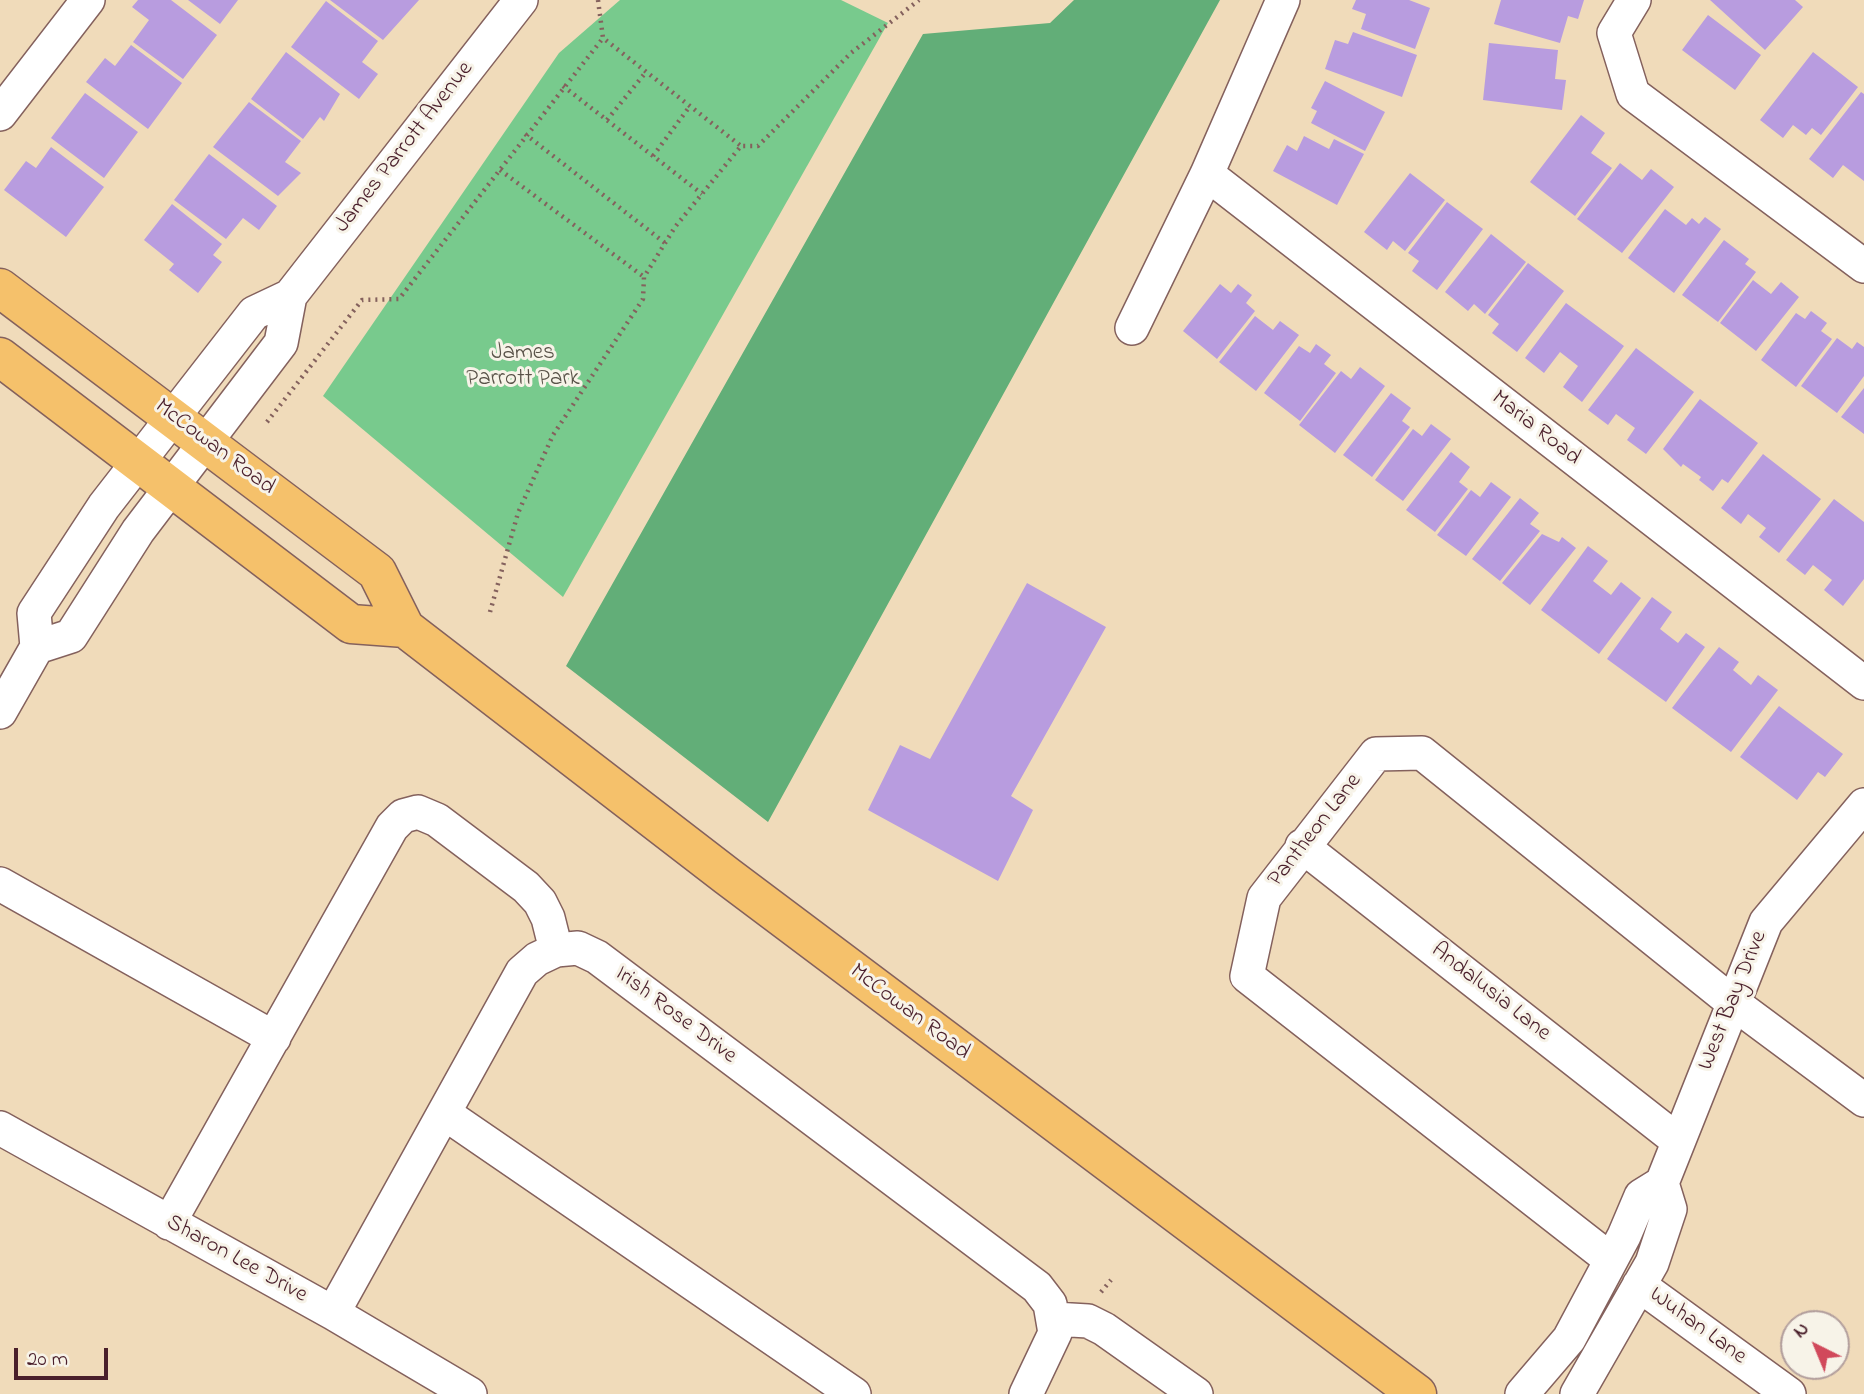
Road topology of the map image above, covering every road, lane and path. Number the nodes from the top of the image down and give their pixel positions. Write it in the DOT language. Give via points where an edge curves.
graph roads {
  1 [pos="88,0"];
  2 [pos="521,0"];
  3 [pos="598,0"];
  4 [pos="919,0"];
  5 [pos="1283,0"];
  6 [pos="1634,0"];
  7 [pos="603,38"];
  8 [pos="646,72"];
  9 [pos="563,86"];
  10 [pos="690,106"];
  11 [pos="0,114"];
  12 [pos="607,120"];
  13 [pos="525,134"];
  14 [pos="741,146"];
  15 [pos="653,156"];
  16 [pos="500,170"];
  17 [pos="1207,174"];
  18 [pos="702,194"];
  19 [pos="665,243"];
  20 [pos="1864,266"];
  21 [pos="644,277"];
  22 [pos="0,288"];
  23 [pos="290,296"];
  24 [pos="1132,328"];
  25 [pos="0,357"];
  26 [pos="171,416"];
  27 [pos="267,422"];
  28 [pos="205,442"];
  29 [pos="138,461"];
  30 [pos="171,486"];
  31 [pos="489,612"];
  32 [pos="405,628"];
  33 [pos="37,647"];
  34 [pos="1864,683"];
  35 [pos="0,712"];
  36 [pos="1864,805"];
  37 [pos="1302,846"];
  38 [pos="0,884"];
  39 [pos="556,950"];
  40 [pos="1732,1002"];
  41 [pos="274,1038"];
  42 [pos="1864,1100"];
  43 [pos="444,1113"];
  44 [pos="0,1128"];
  45 [pos="1677,1140"];
  46 [pos="1662,1183"];
  47 [pos="169,1223"];
  48 [pos="1611,1260"];
  49 [pos="1111,1280"];
  50 [pos="1639,1285"];
  51 [pos="1098,1296"];
  52 [pos="333,1313"];
  53 [pos="1054,1319"];
  54 [pos="470,1394"];
  55 [pos="854,1394"];
  56 [pos="1026,1394"];
  57 [pos="1196,1394"];
  58 [pos="1417,1394"];
  59 [pos="1522,1394"];
  60 [pos="1577,1394"];
  61 [pos="1789,1394"];
  1 -- 11 [label="street"];
  2 -- 23 [label="street, James Parrott Avenue"];
  3 -- 7 [label="path"];
  4 -- 14 [label="path" via="851,53 758,146"];
  5 -- 17 [label="street"];
  6 -- 20 [label="street" via="1614,33 1633,94"];
  7 -- 8 [label="path"];
  7 -- 9 [label="path"];
  8 -- 10 [label="path"];
  8 -- 12 [label="path"];
  9 -- 12 [label="path"];
  9 -- 13 [label="path"];
  10 -- 14 [label="path"];
  10 -- 15 [label="path"];
  12 -- 15 [label="path"];
  13 -- 16 [label="path"];
  13 -- 19 [label="path"];
  14 -- 18 [label="path"];
  15 -- 18 [label="path"];
  16 -- 21 [label="path"];
  16 -- 27 [label="path" via="399,299 362,300"];
  17 -- 24 [label="street"];
  17 -- 34 [label="street, Maria Road"];
  18 -- 19 [label="path"];
  19 -- 21 [label="path"];
  21 -- 31 [label="path" via="643,299 553,435 518,513"];
  22 -- 26 [label="main road, McCowan Road"];
  23 -- 26 [label="street, James Parrott Avenue" via="254,313"];
  23 -- 28 [label="street, James Parrott Avenue" via="281,343"];
  25 -- 29 [label="main road"];
  26 -- 28 [label="main road, McCowan Road"];
  26 -- 29 [label="street, James Parrott Avenue"];
  28 -- 30 [label="street, James Parrott Avenue"];
  28 -- 32 [label="main road, McCowan Road" via="377,572"];
  29 -- 30 [label="main road"];
  29 -- 33 [label="street, James Parrott Avenue" via="34,613"];
  30 -- 32 [label="main road" via="351,624"];
  30 -- 33 [label="street, James Parrott Avenue" via="71,636"];
  32 -- 58 [label="main road, McCowan Road"];
  33 -- 35 [label="street"];
  36 -- 40 [label="street, West Bay Drive" via="1766,922"];
  37 -- 40 [label="street, Pantheon Lane" via="1376,754 1422,753"];
  37 -- 45 [label="street, Andalusia Lane"];
  37 -- 48 [label="street, Pantheon Lane" via="1264,898 1247,976"];
  38 -- 41 [label="street"];
  39 -- 41 [label="street" via="548,918 526,887 437,820 418,812 402,816"];
  39 -- 43 [label="street" via="522,972"];
  39 -- 53 [label="street, Irish Rose Drive" via="578,948 597,957 1037,1287 1050,1304"];
  40 -- 42 [label="street, Pantheon Lane"];
  40 -- 45 [label="street, West Bay Drive"];
  41 -- 47 [label="street"];
  43 -- 52 [label="street"];
  43 -- 55 [label="street"];
  44 -- 47 [label="street, Sharon Lee Drive"];
  45 -- 46 [label="street, West Bay Drive"];
  46 -- 48 [label="street, West Bay Drive" via="1641,1196"];
  46 -- 50 [label="street, West Bay Drive" via="1670,1209 1652,1263"];
  47 -- 52 [label="street, Sharon Lee Drive"];
  48 -- 59 [label="street, West Bay Drive" via="1569,1339"];
  49 -- 51 [label="path"];
  50 -- 60 [label="street, West Bay Drive"];
  50 -- 61 [label="street, Wuhan Lane"];
  52 -- 54 [label="street, Sharon Lee Drive"];
  53 -- 56 [label="street" via="1048,1353"];
  53 -- 57 [label="street" via="1088,1321 1104,1329"];
}
